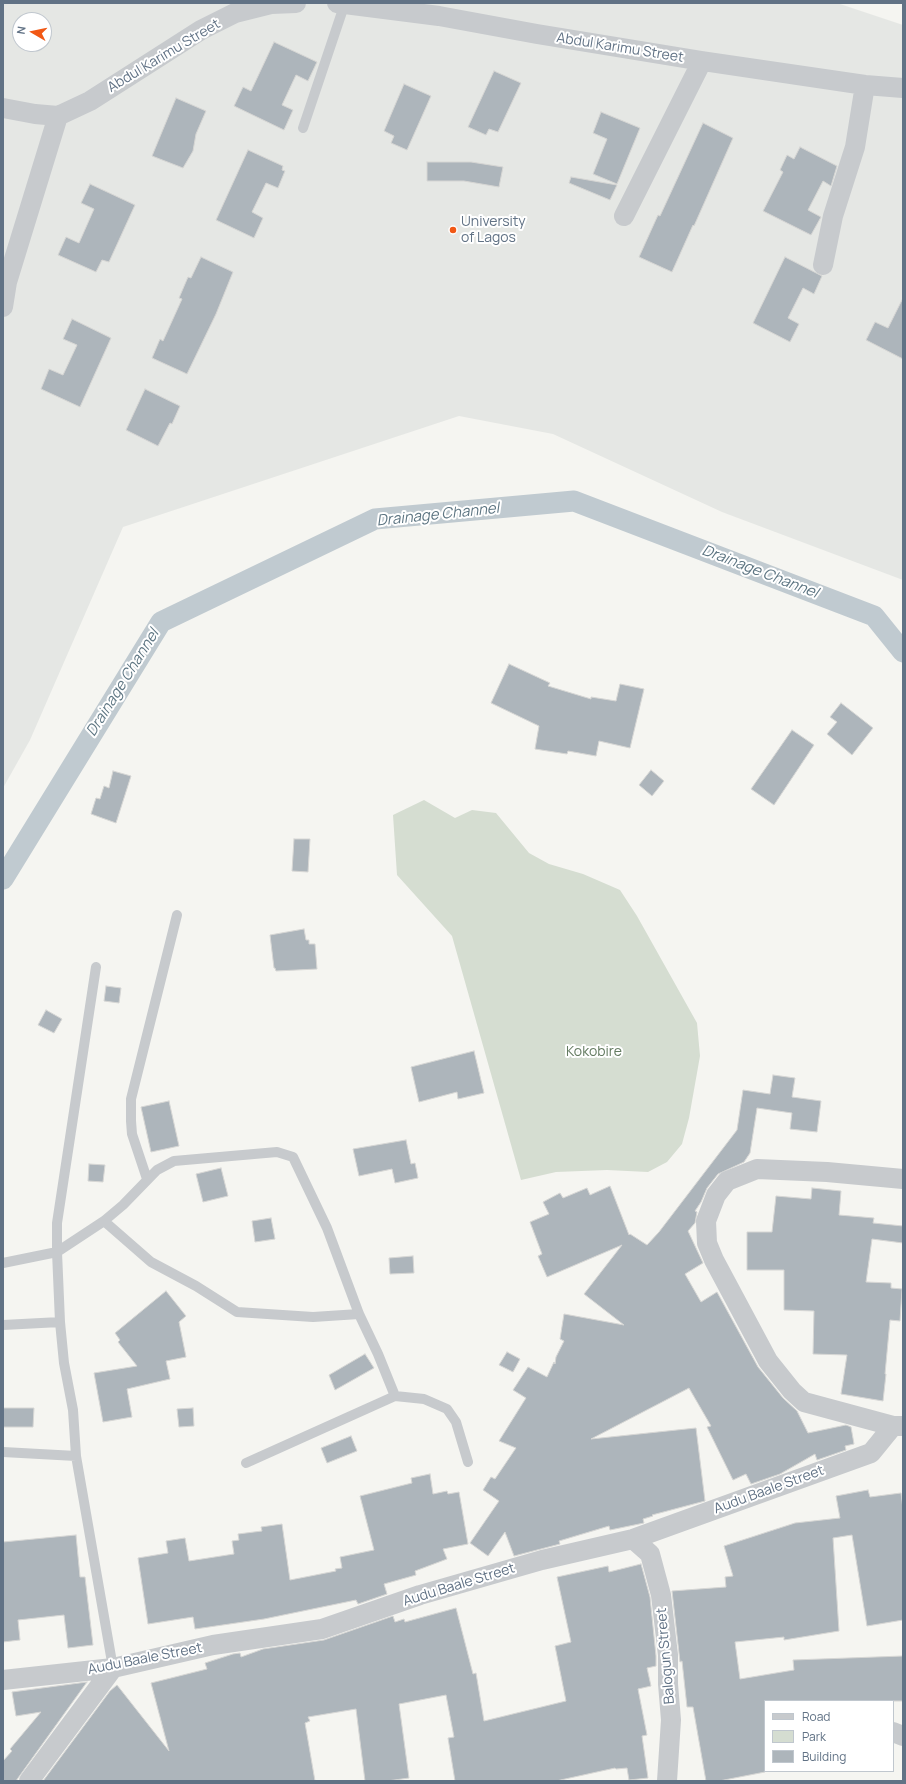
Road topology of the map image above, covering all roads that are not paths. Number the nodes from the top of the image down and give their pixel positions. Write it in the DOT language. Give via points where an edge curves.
graph roads {
  1 [pos="296,3"];
  2 [pos="337,3"];
  3 [pos="345,3"];
  4 [pos="702,61"];
  5 [pos="865,85"];
  6 [pos="903,88"];
  7 [pos="3,108"];
  8 [pos="58,116"];
  9 [pos="303,128"];
  10 [pos="624,216"];
  11 [pos="823,265"];
  12 [pos="5,282"];
  13 [pos="3,307"];
  14 [pos="176,915"];
  15 [pos="96,967"];
  16 [pos="147,1179"];
  17 [pos="903,1179"];
  18 [pos="104,1221"];
  19 [pos="57,1252"];
  20 [pos="3,1263"];
  21 [pos="359,1314"];
  22 [pos="60,1322"];
  23 [pos="3,1325"];
  24 [pos="395,1396"];
  25 [pos="898,1426"];
  26 [pos="3,1452"];
  27 [pos="76,1456"];
  28 [pos="468,1462"];
  29 [pos="246,1463"];
  30 [pos="633,1539"];
  31 [pos="113,1668"];
  32 [pos="3,1680"];
  33 [pos="29,1781"];
  34 [pos="667,1781"];
  1 -- 8 [label="street, Abdul Karimu Street" via="271,4 235,13 201,30 90,101"];
  2 -- 3 [label="street, Abdul Karimu Street"];
  3 -- 4 [label="street, Abdul Karimu Street" via="439,16"];
  3 -- 9 [label="lane"];
  4 -- 5 [label="street, Abdul Karimu Street"];
  4 -- 10 [label="street"];
  5 -- 6 [label="street, Abdul Karimu Street"];
  5 -- 11 [label="street" via="855,146 833,216"];
  7 -- 8 [label="street"];
  8 -- 12 [label="street"];
  12 -- 13 [label="street"];
  14 -- 16 [label="lane" via="131,1099 132,1134"];
  15 -- 19 [label="lane" via="58,1223"];
  16 -- 18 [label="lane"];
  16 -- 21 [label="lane" via="174,1161 277,1152 293,1156 327,1228"];
  17 -- 25 [label="street" via="757,1168 727,1181 716,1195 706,1221 707,1242 714,1260 768,1361 792,1391 804,1402"];
  18 -- 19 [label="lane"];
  18 -- 21 [label="lane" via="151,1262 237,1312 313,1317"];
  19 -- 20 [label="lane"];
  19 -- 22 [label="lane"];
  21 -- 24 [label="lane"];
  22 -- 23 [label="lane"];
  22 -- 27 [label="lane" via="64,1363 73,1410"];
  24 -- 28 [label="lane" via="424,1399 447,1409 456,1422"];
  24 -- 29 [label="lane"];
  25 -- 30 [label="street, Audu Baale Street" via="871,1453"];
  26 -- 27 [label="lane"];
  27 -- 31 [label="lane"];
  30 -- 31 [label="street, Audu Baale Street" via="542,1560 420,1595 322,1629 213,1645"];
  30 -- 34 [label="street, Balogun Street" via="650,1554 661,1595 668,1655 671,1720"];
  31 -- 32 [label="street, Audu Baale Street"];
  31 -- 33 [label="street"];
}
